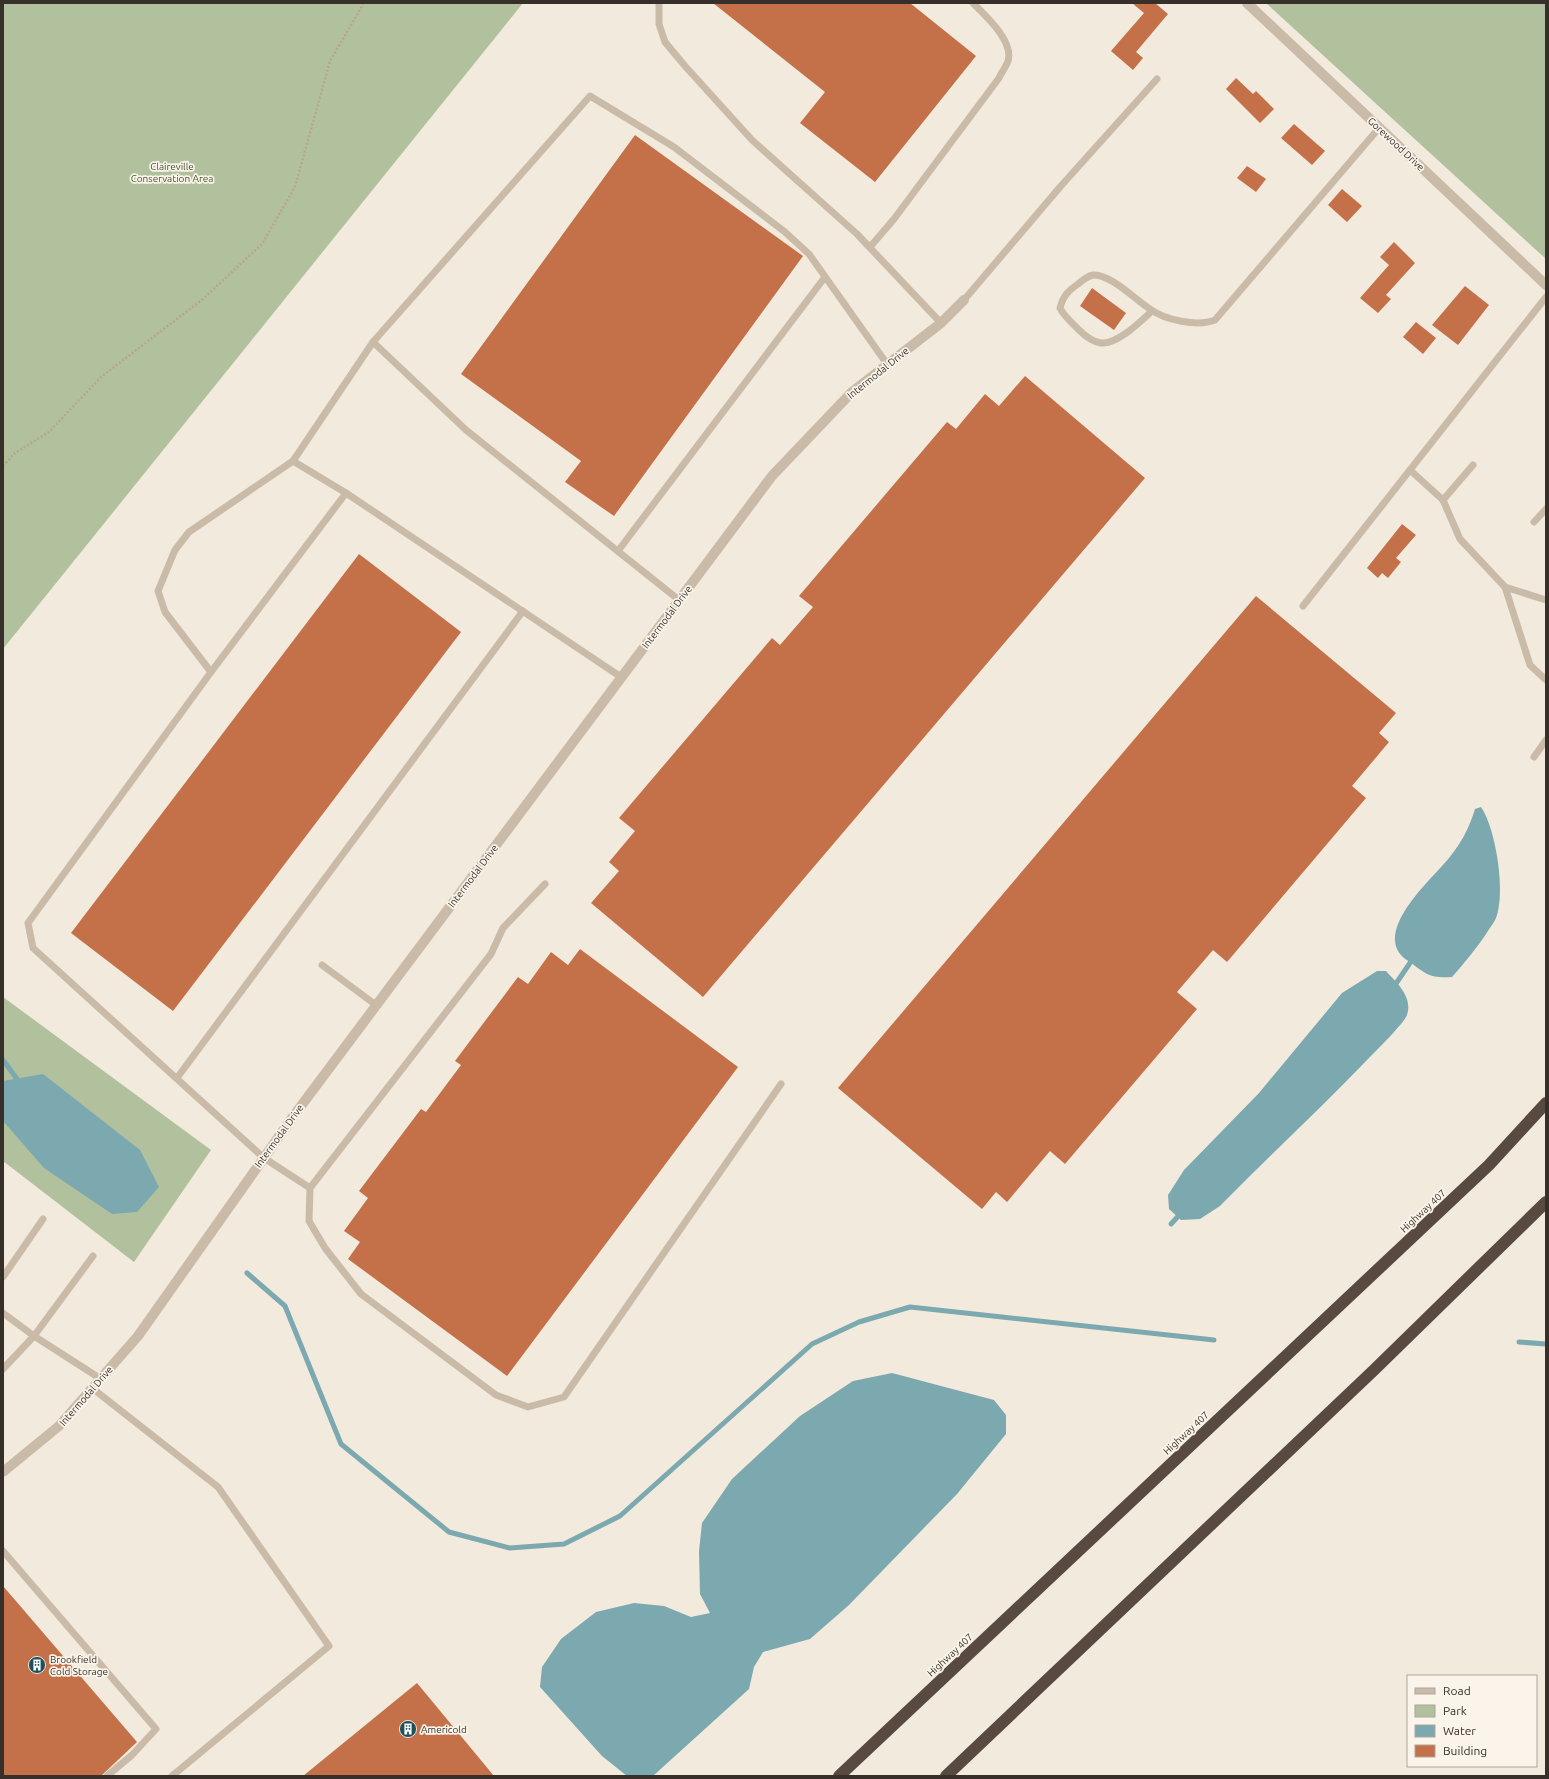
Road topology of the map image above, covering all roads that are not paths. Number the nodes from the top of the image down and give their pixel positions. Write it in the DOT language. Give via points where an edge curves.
graph roads {
  1 [pos="659,3"];
  2 [pos="973,3"];
  3 [pos="1247,3"];
  4 [pos="1157,79"];
  5 [pos="1380,128"];
  6 [pos="870,247"];
  7 [pos="825,277"];
  8 [pos="1546,285"];
  9 [pos="1546,297"];
  10 [pos="964,300"];
  11 [pos="1152,311"];
  12 [pos="940,322"];
  13 [pos="373,342"];
  14 [pos="887,364"];
  15 [pos="293,460"];
  16 [pos="1473,465"];
  17 [pos="1410,470"];
  18 [pos="346,493"];
  19 [pos="1443,500"];
  20 [pos="1546,509"];
  21 [pos="1534,522"];
  22 [pos="618,551"];
  23 [pos="1505,587"];
  24 [pos="679,600"];
  25 [pos="1546,600"];
  26 [pos="1303,606"];
  27 [pos="523,611"];
  28 [pos="211,672"];
  29 [pos="621,677"];
  30 [pos="1546,680"];
  31 [pos="1546,740"];
  32 [pos="1534,756"];
  33 [pos="545,884"];
  34 [pos="322,965"];
  35 [pos="376,1005"];
  36 [pos="177,1078"];
  37 [pos="781,1084"];
  38 [pos="1546,1103"];
  39 [pos="264,1158"];
  40 [pos="310,1188"];
  41 [pos="1546,1202"];
  42 [pos="43,1218"];
  43 [pos="94,1256"];
  44 [pos="3,1277"];
  45 [pos="3,1314"];
  46 [pos="34,1336"];
  47 [pos="3,1369"];
  48 [pos="100,1379"];
  49 [pos="92,1388"];
  50 [pos="3,1472"];
  51 [pos="3,1551"];
  52 [pos="107,1776"];
  53 [pos="172,1776"];
  54 [pos="839,1776"];
  55 [pos="946,1776"];
  1 -- 6 [label="lane" via="659,24 666,42 684,66 752,140"];
  2 -- 6 [label="lane" via="1001,34 1008,60 994,84 894,219"];
  3 -- 5 [label="street, Gorewood Drive"];
  4 -- 10 [label="lane"];
  5 -- 8 [label="street, Gorewood Drive"];
  5 -- 11 [label="lane" via="1215,320 1208,323 1185,323"];
  6 -- 12 [label="lane"];
  7 -- 13 [label="lane" via="809,254 785,232 674,147 590,96"];
  7 -- 14 [label="lane"];
  7 -- 22 [label="lane"];
  9 -- 17 [label="lane"];
  10 -- 12 [label="street, Intermodal Drive"];
  11 -- 11 [label="lane" via="1120,336 1107,343 1100,343 1086,337 1060,308 1063,297 1094,275 1115,283"];
  12 -- 14 [label="street, Intermodal Drive"];
  13 -- 15 [label="lane"];
  13 -- 22 [label="lane" via="466,430"];
  14 -- 24 [label="street, Intermodal Drive" via="852,392 772,476"];
  15 -- 18 [label="lane"];
  15 -- 28 [label="lane" via="189,532 175,550 158,591 166,612"];
  16 -- 19 [label="lane"];
  17 -- 19 [label="lane"];
  17 -- 26 [label="lane"];
  18 -- 27 [label="lane"];
  18 -- 28 [label="lane"];
  19 -- 23 [label="lane" via="1460,539"];
  20 -- 21 [label="lane"];
  22 -- 24 [label="lane"];
  23 -- 25 [label="lane"];
  23 -- 30 [label="lane" via="1530,665"];
  24 -- 29 [label="street, Intermodal Drive"];
  27 -- 29 [label="lane"];
  27 -- 36 [label="lane"];
  28 -- 36 [label="lane" via="28,923 33,948"];
  29 -- 35 [label="street, Intermodal Drive"];
  31 -- 32 [label="lane"];
  33 -- 40 [label="lane" via="503,928 491,954"];
  34 -- 35 [label="lane"];
  35 -- 39 [label="street, Intermodal Drive"];
  36 -- 39 [label="lane"];
  37 -- 40 [label="lane" via="564,1397 528,1407 496,1395 361,1294 325,1248 309,1220"];
  38 -- 54 [label="highway, Highway 407" via="1489,1165"];
  39 -- 40 [label="lane"];
  39 -- 48 [label="street, Intermodal Drive" via="138,1336"];
  41 -- 55 [label="highway" via="1374,1370"];
  42 -- 44 [label="lane"];
  43 -- 46 [label="lane"];
  45 -- 46 [label="lane"];
  46 -- 47 [label="lane"];
  46 -- 48 [label="lane"];
  48 -- 49 [label="street, Intermodal Drive"];
  49 -- 50 [label="street, Intermodal Drive" via="59,1426"];
  49 -- 53 [label="lane" via="218,1487 328,1646"];
  51 -- 52 [label="lane" via="156,1729 132,1755"];
}
